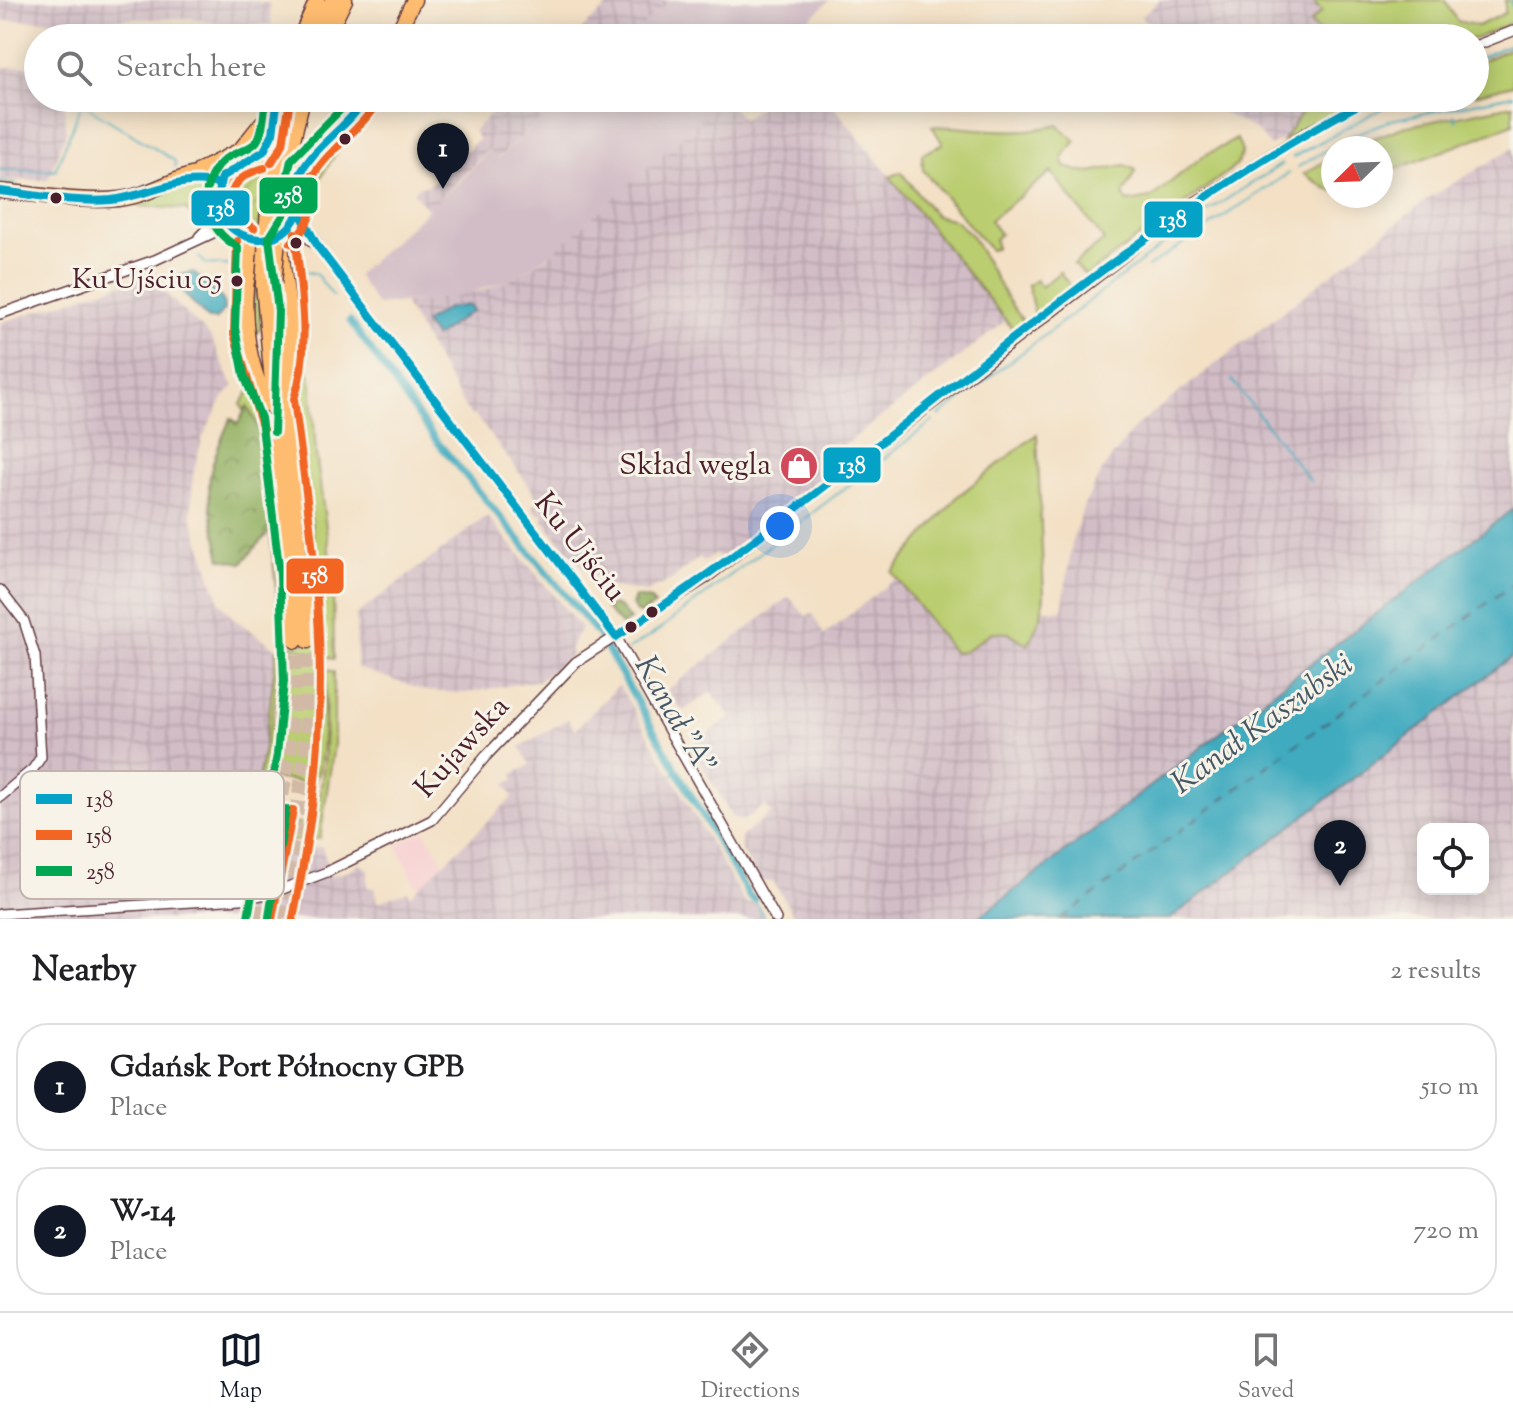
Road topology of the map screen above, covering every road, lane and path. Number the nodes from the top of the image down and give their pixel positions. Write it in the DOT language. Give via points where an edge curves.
graph roads {
  1 [pos="317,0"];
  2 [pos="332,0"];
  3 [pos="345,0"];
  4 [pos="414,0"];
  5 [pos="306,24"];
  6 [pos="321,24"];
  7 [pos="333,24"];
  8 [pos="402,24"];
  9 [pos="1513,31"];
  10 [pos="1489,40"];
  11 [pos="269,112"];
  12 [pos="275,112"];
  13 [pos="289,112"];
  14 [pos="300,112"];
  15 [pos="356,112"];
  16 [pos="1344,112"];
  17 [pos="261,156"];
  18 [pos="200,170"];
  19 [pos="298,179"];
  20 [pos="222,180"];
  21 [pos="176,181"];
  22 [pos="0,191"];
  23 [pos="300,213"];
  24 [pos="224,220"];
  25 [pos="287,231"];
  26 [pos="249,239"];
  27 [pos="318,247"];
  28 [pos="269,284"];
  29 [pos="0,314"];
  30 [pos="274,367"];
  31 [pos="0,590"];
  32 [pos="609,641"];
  33 [pos="31,771"];
  34 [pos="20,780"];
  35 [pos="0,797"];
  36 [pos="284,889"];
  37 [pos="240,899"];
  38 [pos="0,914"];
  39 [pos="776,919"];
  1 -- 5 [label="highway"];
  2 -- 6 [label="highway"];
  3 -- 7 [label="highway"];
  4 -- 8 [label="highway"];
  9 -- 10 [label="street"];
  11 -- 18 [label="highway" via="240,150"];
  12 -- 17 [label="highway" via="271,141"];
  13 -- 28 [label="highway, bridge" via="269,193"];
  14 -- 28 [label="highway, bridge" via="279,202"];
  15 -- 19 [label="highway" via="341,132 305,161"];
  16 -- 32 [label="street, Ku Ujściu" via="1192,204 705,579"];
  17 -- 19 [label="highway" via="282,162"];
  17 -- 20 [label="highway" via="245,159"];
  18 -- 20 [label="highway"];
  18 -- 21 [label="highway"];
  19 -- 23 [label="highway"];
  20 -- 21 [label="highway"];
  20 -- 24 [label="highway"];
  21 -- 22 [label="highway" via="131,197 102,200"];
  23 -- 25 [label="highway"];
  23 -- 27 [label="street, Ku Ujściu"];
  24 -- 26 [label="highway"];
  24 -- 29 [label="street" via="155,260"];
  25 -- 26 [label="highway" via="269,240"];
  25 -- 27 [label="street, Ku Ujściu" via="302,232"];
  25 -- 30 [label="highway" via="291,317"];
  26 -- 30 [label="highway" via="247,335"];
  27 -- 32 [label="street, Ku Ujściu"];
  28 -- 30 [label="highway"];
  30 -- 30 [label="highway" via="289,378 282,398 302,641 273,415"];
  31 -- 33 [label="street" via="24,621 32,644 41,757"];
  32 -- 36 [label="street, Kujawska" via="569,668 432,820"];
  32 -- 39 [label="street" via="624,652"];
  34 -- 35 [label="street"];
  37 -- 38 [label="street, Kujawska"];
}
